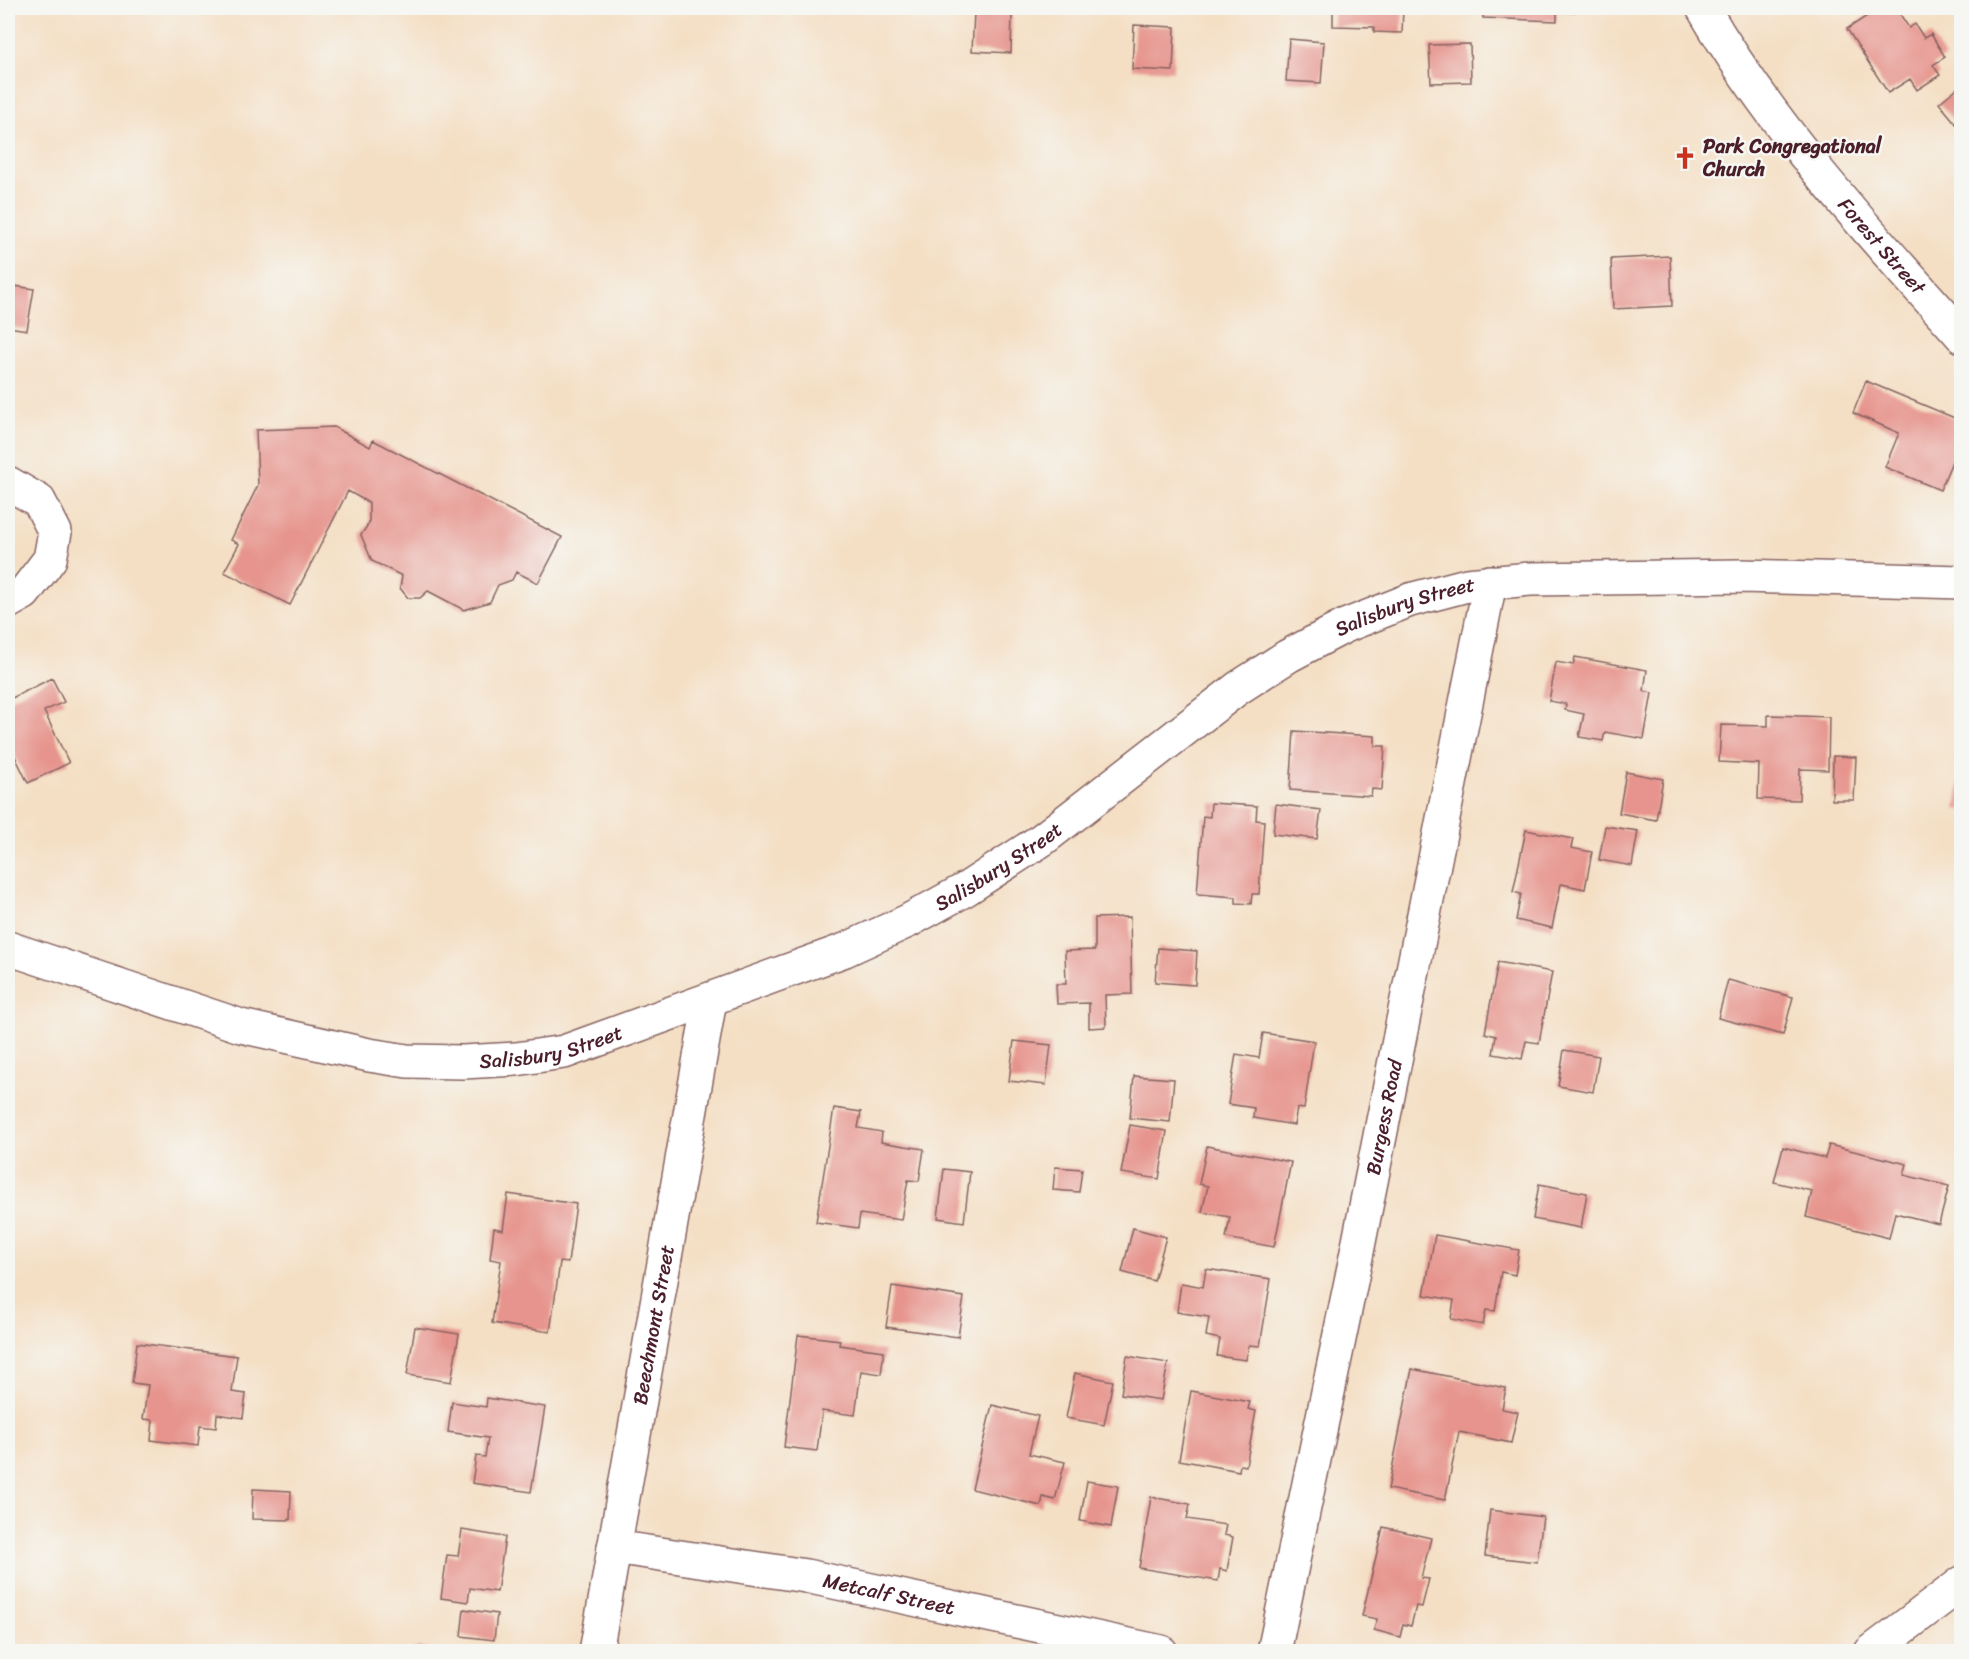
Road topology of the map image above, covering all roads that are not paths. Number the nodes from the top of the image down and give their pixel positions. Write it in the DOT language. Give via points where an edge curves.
graph roads {
  1 [pos="1703,8"];
  2 [pos="1962,336"];
  3 [pos="8,483"];
  4 [pos="1490,582"];
  5 [pos="1962,582"];
  6 [pos="8,602"];
  7 [pos="9,954"];
  8 [pos="710,1000"];
  9 [pos="614,1547"];
  10 [pos="1962,1583"];
  11 [pos="596,1652"];
  12 [pos="1161,1652"];
  13 [pos="1274,1652"];
  14 [pos="1871,1652"];
  1 -- 2 [label="street, Forest Street" via="1744,74 1797,144"];
  3 -- 6 [label="street" via="39,501 55,532 50,559 24,593"];
  4 -- 5 [label="street, Salisbury Street" via="1741,576"];
  4 -- 8 [label="street, Salisbury Street" via="1438,592 1377,611 1313,641 1238,688 1043,839 966,889 878,936"];
  4 -- 13 [label="street, Burgess Road"];
  7 -- 8 [label="street, Salisbury Street" via="241,1026 407,1061 492,1061 564,1052"];
  8 -- 9 [label="street, Beechmont Street"];
  9 -- 11 [label="street, Beechmont Street"];
  9 -- 12 [label="street, Metcalf Street" via="806,1576"];
  10 -- 14 [label="street"];
}
